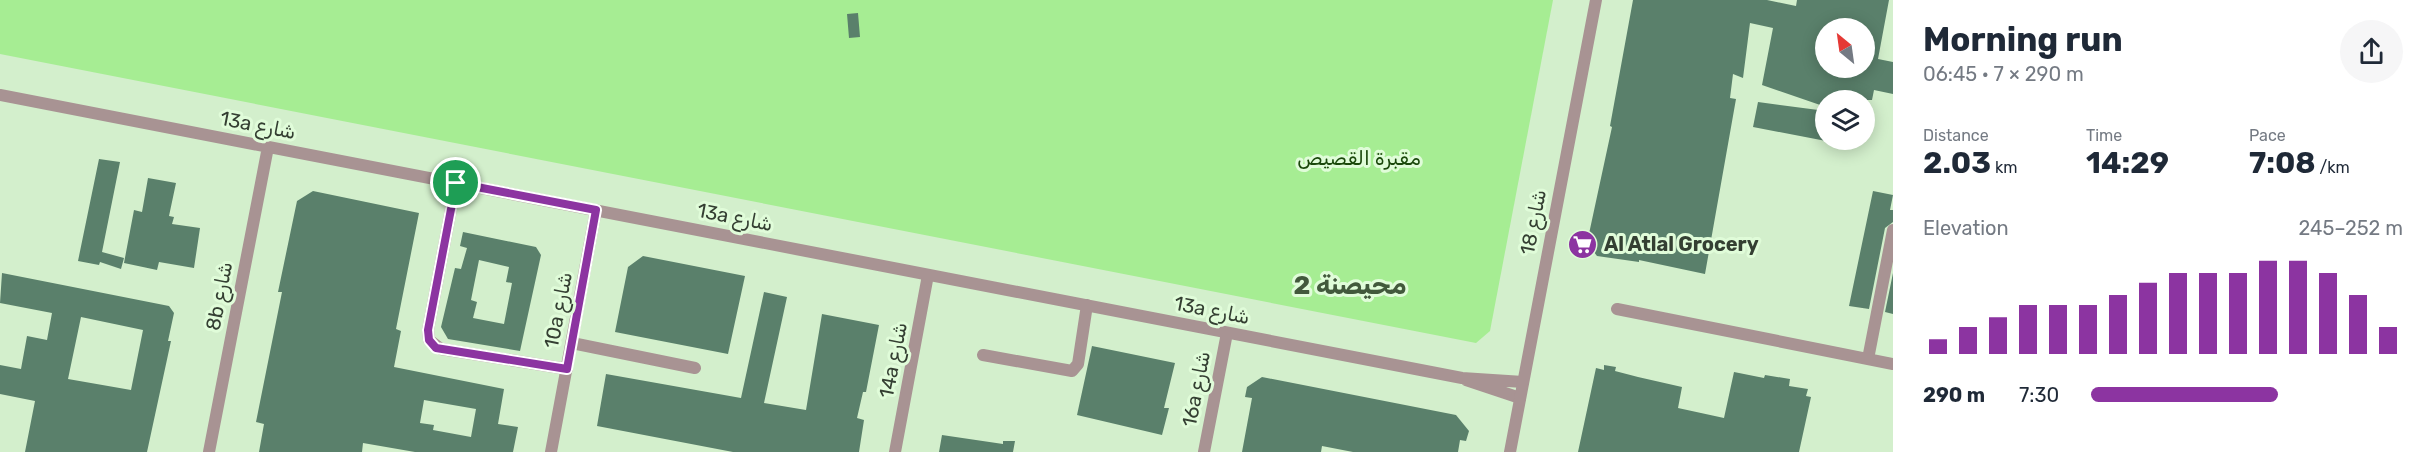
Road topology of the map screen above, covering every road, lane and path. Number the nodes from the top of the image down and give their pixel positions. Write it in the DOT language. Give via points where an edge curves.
graph roads {
  1 [pos="1596,0"];
  2 [pos="0,95"];
  3 [pos="268,147"];
  4 [pos="456,183"];
  5 [pos="596,210"];
  6 [pos="1893,230"];
  7 [pos="928,275"];
  8 [pos="1088,305"];
  9 [pos="1617,309"];
  10 [pos="1227,333"];
  11 [pos="572,343"];
  12 [pos="983,355"];
  13 [pos="1868,359"];
  14 [pos="1893,364"];
  15 [pos="694,368"];
  16 [pos="567,369"];
  17 [pos="1462,378"];
  18 [pos="1523,382"];
  19 [pos="1520,398"];
  20 [pos="210,452"];
  21 [pos="551,452"];
  22 [pos="895,452"];
  23 [pos="1204,452"];
  24 [pos="1510,452"];
  1 -- 18 [label="street, شارع 18"];
  2 -- 3 [label="street, 13a شارع"];
  3 -- 4 [label="street, 13a شارع"];
  3 -- 20 [label="street, 8b شارع"];
  4 -- 5 [label="street, 13a شارع"];
  4 -- 16 [label="street" via="429,340 436,348"];
  5 -- 7 [label="street, 13a شارع"];
  5 -- 11 [label="street, 10a شارع"];
  6 -- 13 [label="street"];
  7 -- 8 [label="street, 13a شارع"];
  7 -- 22 [label="street, 14a شارع"];
  8 -- 10 [label="street, 13a شارع"];
  8 -- 12 [label="street" via="1078,364 1072,371"];
  9 -- 13 [label="street"];
  10 -- 17 [label="street, 13a شارع"];
  10 -- 23 [label="street, 16a شارع"];
  11 -- 15 [label="street"];
  11 -- 16 [label="street, 10a شارع"];
  13 -- 14 [label="street"];
  16 -- 21 [label="street, 10a شارع"];
  17 -- 18 [label="street, 13a شارع"];
  17 -- 19 [label="street, 13a شارع"];
  18 -- 19 [label="street, شارع 18"];
  19 -- 24 [label="street, شارع 18"];
}
